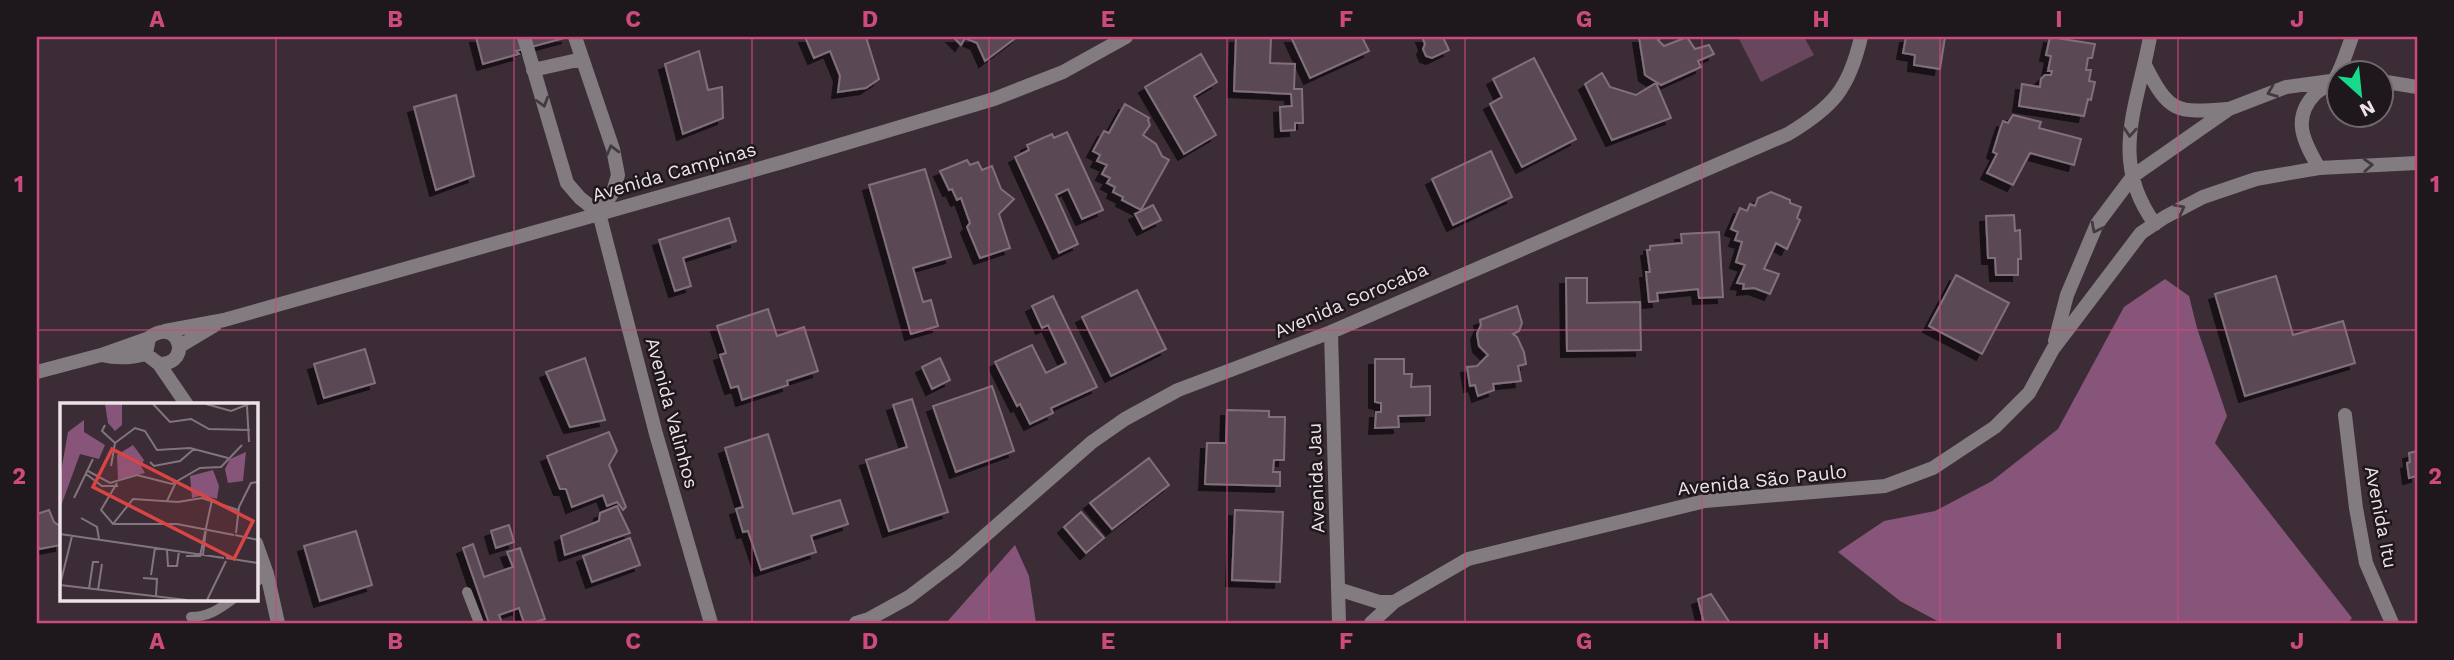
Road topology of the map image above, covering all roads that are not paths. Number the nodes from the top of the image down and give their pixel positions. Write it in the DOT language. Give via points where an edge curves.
graph roads {
  1 [pos="524,37"];
  2 [pos="575,37"];
  3 [pos="1126,37"];
  4 [pos="1861,37"];
  5 [pos="2150,37"];
  6 [pos="2352,37"];
  7 [pos="582,59"];
  8 [pos="2344,60"];
  9 [pos="2145,65"];
  10 [pos="533,70"];
  11 [pos="2324,82"];
  12 [pos="2394,83"];
  13 [pos="2417,87"];
  14 [pos="2324,88"];
  15 [pos="2229,109"];
  16 [pos="2417,163"];
  17 [pos="2319,168"];
  18 [pos="2133,176"];
  19 [pos="599,213"];
  20 [pos="2155,224"];
  21 [pos="224,320"];
  22 [pos="165,331"];
  23 [pos="1331,332"];
  24 [pos="149,338"];
  25 [pos="180,346"];
  26 [pos="2053,349"];
  27 [pos="146,354"];
  28 [pos="101,355"];
  29 [pos="174,360"];
  30 [pos="159,364"];
  31 [pos="37,372"];
  32 [pos="179,391"];
  33 [pos="186,403"];
  34 [pos="2345,415"];
  35 [pos="257,550"];
  36 [pos="261,578"];
  37 [pos="1338,589"];
  38 [pos="467,592"];
  39 [pos="232,600"];
  40 [pos="1394,602"];
  41 [pos="191,617"];
  42 [pos="275,622"];
  43 [pos="479,623"];
  44 [pos="710,623"];
  45 [pos="856,623"];
  46 [pos="1339,623"];
  47 [pos="1371,623"];
  48 [pos="2392,623"];
  1 -- 10 [label="street"];
  2 -- 7 [label="street"];
  3 -- 19 [label="street, Avenida Campinas" via="1063,72 994,99"];
  4 -- 23 [label="street, Avenida Sorocaba" via="1842,90 1818,116 1788,134"];
  5 -- 9 [label="street"];
  6 -- 8 [label="street"];
  7 -- 10 [label="street"];
  19 -- 7 [label="street, one-way" via="618,175"];
  9 -- 15 [label="street" via="2169,104 2185,112"];
  9 -- 18 [label="street, one-way" via="2130,124"];
  10 -- 19 [label="street, one-way" via="568,183"];
  11 -- 15 [label="street, Avenida São Paulo, one-way" via="2286,87"];
  12 -- 13 [label="street"];
  14 -- 17 [label="street" via="2309,101 2301,122"];
  15 -- 18 [label="street, Avenida São Paulo"];
  17 -- 16 [label="street, Avenida São Paulo, one-way"];
  20 -- 17 [label="street, Avenida São Paulo, one-way" via="2203,197 2242,183"];
  18 -- 20 [label="street" via="2138,196"];
  18 -- 26 [label="street, Avenida São Paulo, one-way" via="2097,223 2067,295"];
  19 -- 21 [label="street, Avenida Campinas"];
  19 -- 44 [label="street, Avenida Valinhos"];
  20 -- 26 [label="street, Avenida São Paulo" via="2141,233"];
  21 -- 22 [label="street, Avenida Campinas"];
  21 -- 25 [label="street, Avenida Campinas"];
  22 -- 24 [label="street"];
  22 -- 25 [label="street"];
  23 -- 37 [label="street, Avenida Jau"];
  23 -- 45 [label="street, Avenida Sorocaba" via="1178,390 1125,419 909,597"];
  24 -- 27 [label="street"];
  24 -- 28 [label="street"];
  25 -- 29 [label="street"];
  26 -- 40 [label="street, Avenida São Paulo" via="2029,393 1995,427 1933,468 1885,486 1705,501 1659,511 1468,559"];
  27 -- 28 [label="street" via="132,358"];
  27 -- 30 [label="street"];
  28 -- 31 [label="street"];
  29 -- 30 [label="street"];
  29 -- 32 [label="street"];
  30 -- 32 [label="street"];
  32 -- 33 [label="street"];
  34 -- 48 [label="street, Avenida Itu" via="2366,563"];
  35 -- 36 [label="street"];
  36 -- 42 [label="street"];
  37 -- 40 [label="street"];
  37 -- 46 [label="street, Avenida Jau"];
  38 -- 43 [label="lane"];
  39 -- 41 [label="lane" via="211,614"];
  40 -- 47 [label="street, Avenida São Paulo"];
}
